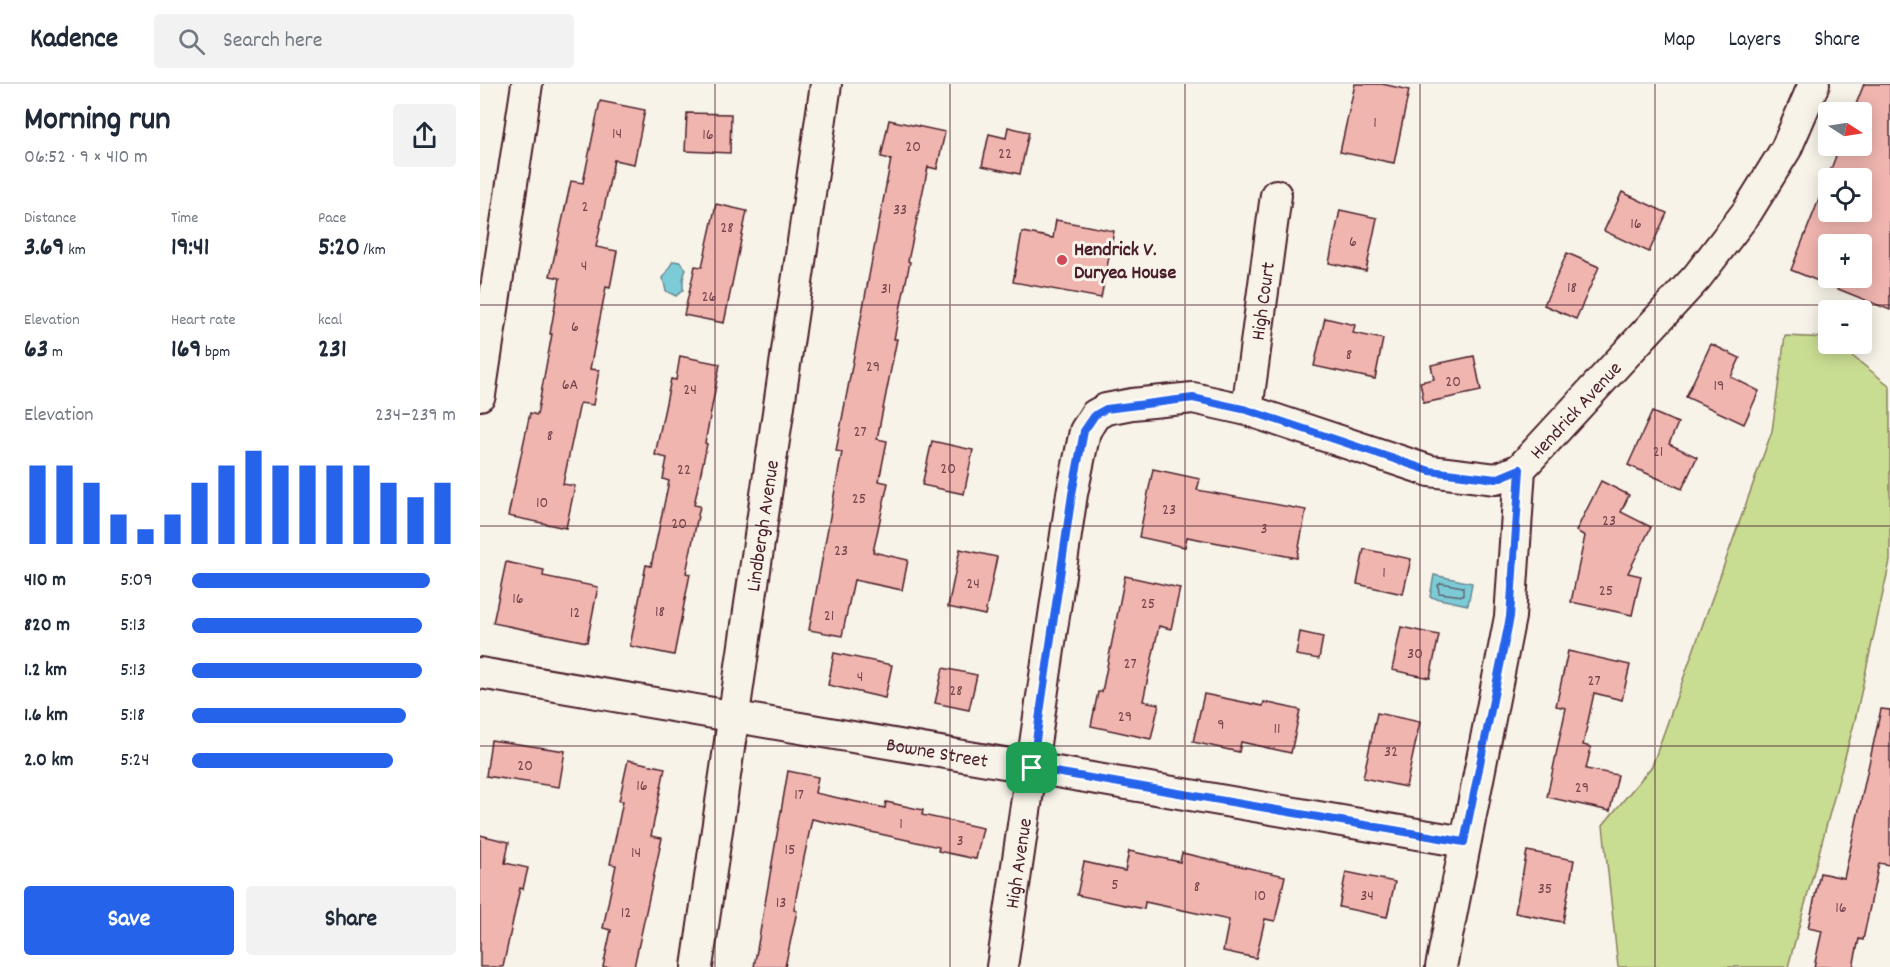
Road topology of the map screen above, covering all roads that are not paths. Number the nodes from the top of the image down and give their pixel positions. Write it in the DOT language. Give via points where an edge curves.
graph roads {
  1 [pos="527,84"];
  2 [pos="826,84"];
  3 [pos="1814,84"];
  4 [pos="1276,195"];
  5 [pos="480,395"];
  6 [pos="1247,410"];
  7 [pos="1520,469"];
  8 [pos="480,673"];
  9 [pos="734,716"];
  10 [pos="1032,768"];
  11 [pos="1464,842"];
  12 [pos="697,967"];
  13 [pos="1002,967"];
  14 [pos="1441,967"];
  1 -- 5 [label="street"];
  2 -- 9 [label="street, Lindbergh Avenue"];
  3 -- 7 [label="street, Hendrick Avenue" via="1786,149 1747,213 1697,277"];
  4 -- 6 [label="street, High Court"];
  6 -- 7 [label="street, High Avenue" via="1430,471 1496,479"];
  6 -- 10 [label="street, High Avenue" via="1193,398 1132,404 1095,415 1084,431"];
  7 -- 11 [label="street, Hendrick Avenue" via="1510,617"];
  8 -- 9 [label="street, Bowne Street"];
  9 -- 10 [label="street, Bowne Street"];
  9 -- 12 [label="street, Lindbergh Avenue"];
  10 -- 11 [label="street, Bowne Street"];
  10 -- 13 [label="street, High Avenue"];
  11 -- 14 [label="street, Hendrick Avenue"];
}
